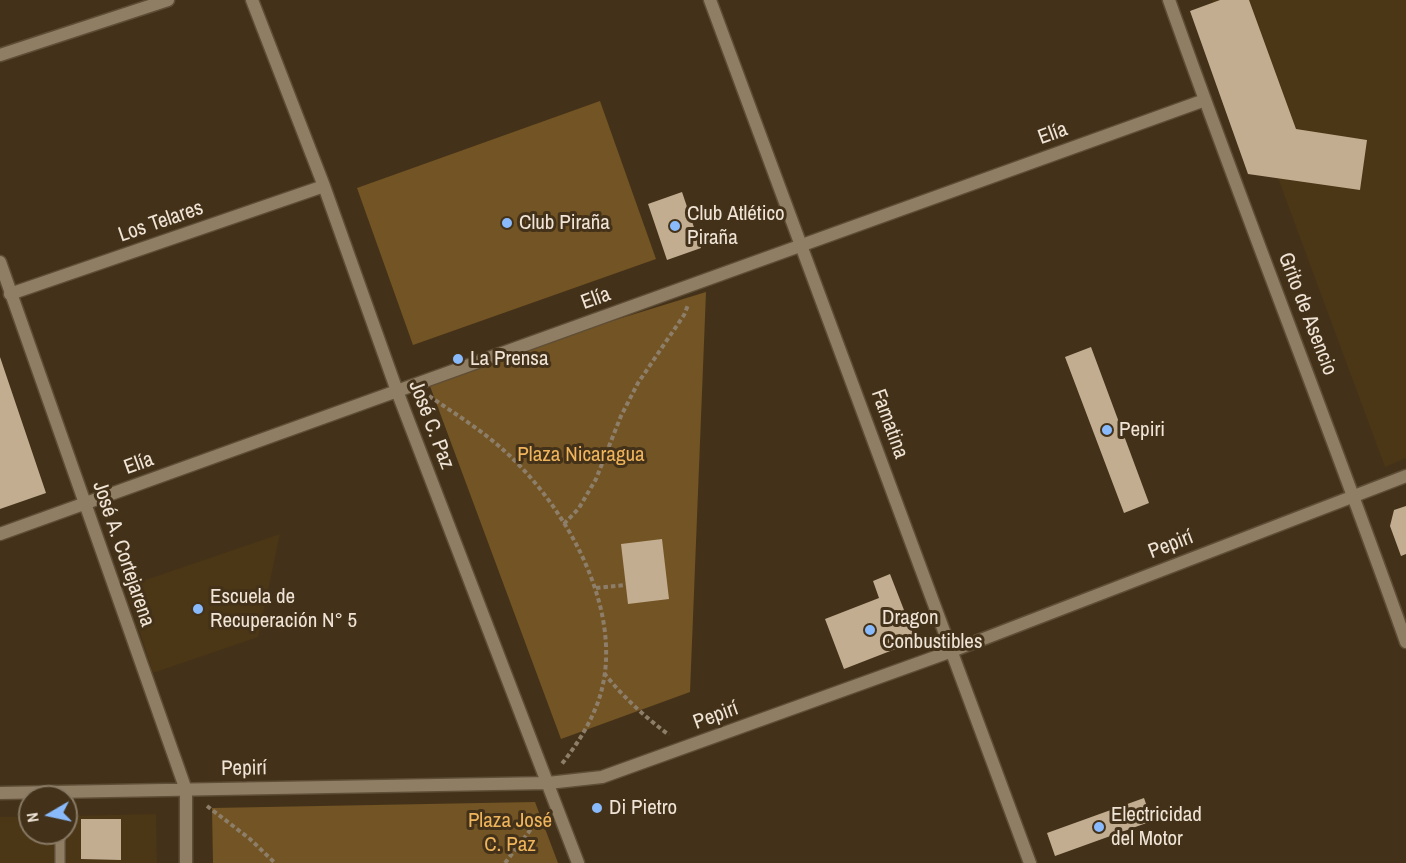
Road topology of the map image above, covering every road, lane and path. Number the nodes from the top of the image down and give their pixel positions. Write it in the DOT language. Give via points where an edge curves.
graph roads {
  1 [pos="168,0"];
  2 [pos="252,0"];
  3 [pos="710,0"];
  4 [pos="1169,0"];
  5 [pos="0,54"];
  6 [pos="1205,100"];
  7 [pos="324,186"];
  8 [pos="803,246"];
  9 [pos="0,262"];
  10 [pos="698,283"];
  11 [pos="10,294"];
  12 [pos="414,385"];
  13 [pos="397,391"];
  14 [pos="1406,476"];
  15 [pos="1354,495"];
  16 [pos="84,504"];
  17 [pos="564,524"];
  18 [pos="0,534"];
  19 [pos="626,585"];
  20 [pos="596,588"];
  21 [pos="1406,642"];
  22 [pos="952,651"];
  23 [pos="604,673"];
  24 [pos="691,746"];
  25 [pos="548,783"];
  26 [pos="186,790"];
  27 [pos="0,793"];
  28 [pos="18,793"];
  29 [pos="78,793"];
  30 [pos="554,800"];
  31 [pos="60,845"];
  32 [pos="60,863"];
  33 [pos="186,863"];
  34 [pos="275,863"];
  35 [pos="505,863"];
  36 [pos="578,863"];
  37 [pos="1030,863"];
  1 -- 5 [label="street"];
  2 -- 7 [label="street, José C. Paz"];
  3 -- 8 [label="street, Famatina"];
  4 -- 6 [label="street, Grito de Asencio"];
  6 -- 8 [label="street, Elía"];
  6 -- 15 [label="street, Grito de Asencio"];
  7 -- 11 [label="street, Los Telares"];
  7 -- 13 [label="street, José C. Paz"];
  8 -- 10 [label="street, Elía"];
  8 -- 22 [label="street, Famatina"];
  9 -- 11 [label="street, José A. Cortejarena"];
  10 -- 12 [label="street, Elía"];
  10 -- 17 [label="path" via="684,315 638,383 596,479"];
  11 -- 16 [label="street, José A. Cortejarena"];
  12 -- 13 [label="street, Elía"];
  12 -- 17 [label="path" via="510,456 551,501"];
  13 -- 16 [label="street, Elía"];
  13 -- 25 [label="street, José C. Paz"];
  14 -- 15 [label="street, Pepirí"];
  15 -- 21 [label="street, Grito de Asencio"];
  15 -- 22 [label="street, Pepirí"];
  16 -- 18 [label="street, Elía"];
  16 -- 26 [label="street, José A. Cortejarena"];
  17 -- 20 [label="path"];
  19 -- 20 [label="path"];
  20 -- 23 [label="path" via="605,638"];
  22 -- 24 [label="street, Pepirí"];
  22 -- 37 [label="street, Famatina"];
  23 -- 24 [label="path" via="644,715"];
  23 -- 25 [label="path" via="598,702 578,743"];
  24 -- 25 [label="street, Pepirí" via="602,777"];
  25 -- 26 [label="street, Pepirí"];
  25 -- 30 [label="street, José C. Paz"];
  26 -- 29 [label="street, Pepirí"];
  26 -- 33 [label="street, José A. Cortejarena"];
  26 -- 34 [label="path"];
  27 -- 28 [label="street, Pepirí"];
  30 -- 35 [label="path"];
  30 -- 36 [label="street, José C. Paz"];
  31 -- 32 [label="lane"];
}
